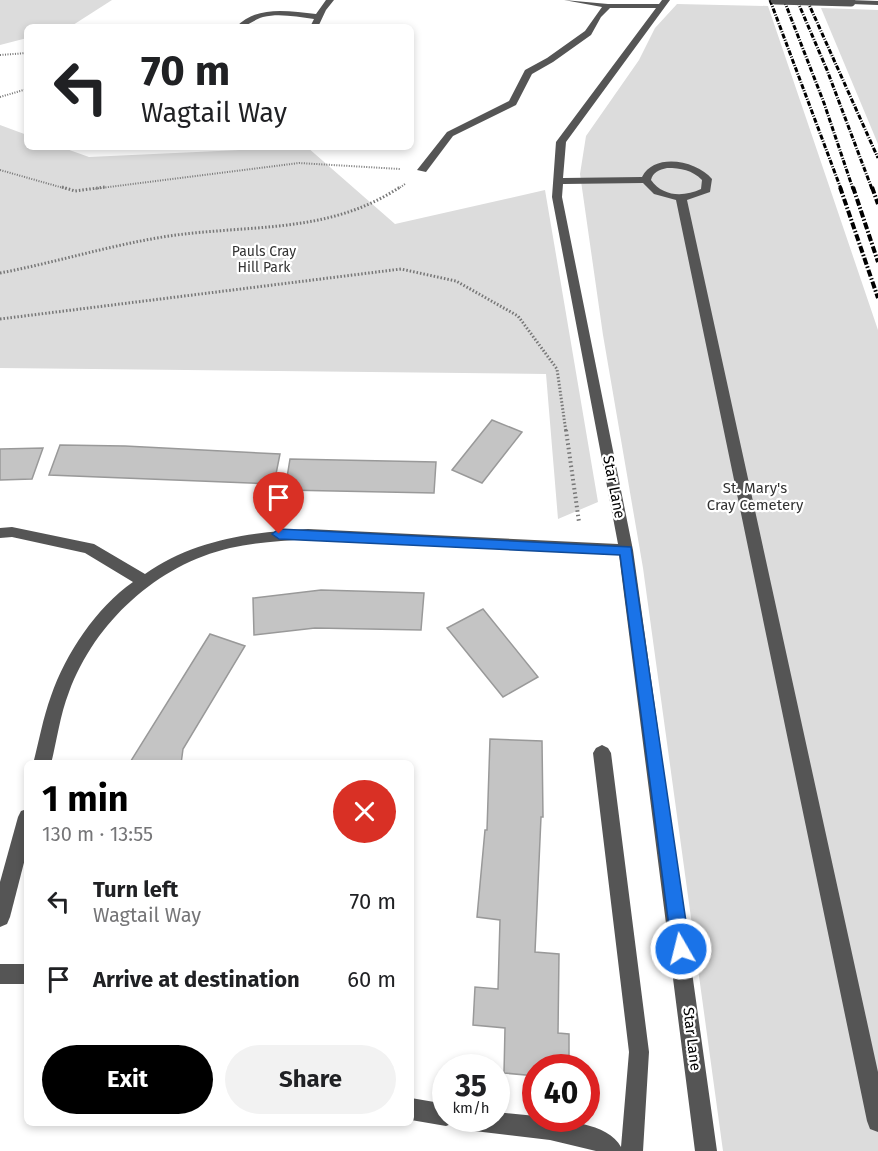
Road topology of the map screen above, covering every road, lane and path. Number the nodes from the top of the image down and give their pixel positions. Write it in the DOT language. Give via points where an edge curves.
graph roads {
  1 [pos="330,0"];
  2 [pos="568,0"];
  3 [pos="775,0"];
  4 [pos="664,3"];
  5 [pos="878,3"];
  6 [pos="608,6"];
  7 [pos="319,17"];
  8 [pos="244,24"];
  9 [pos="316,24"];
  10 [pos="24,53"];
  11 [pos="0,55"];
  12 [pos="24,90"];
  13 [pos="0,98"];
  14 [pos="0,170"];
  15 [pos="422,170"];
  16 [pos="646,180"];
  17 [pos="558,181"];
  18 [pos="681,198"];
  19 [pos="0,273"];
  20 [pos="0,319"];
  21 [pos="0,533"];
  22 [pos="580,548"];
  23 [pos="626,550"];
  24 [pos="143,580"];
  25 [pos="602,753"];
  26 [pos="43,760"];
  27 [pos="24,828"];
  28 [pos="0,917"];
  29 [pos="0,974"];
  30 [pos="24,974"];
  31 [pos="414,1110"];
  32 [pos="432,1113"];
  33 [pos="878,1121"];
  34 [pos="510,1124"];
  35 [pos="612,1151"];
  36 [pos="632,1151"];
  37 [pos="706,1151"];
  1 -- 7 [label="street"];
  2 -- 6 [label="street"];
  3 -- 5 [label="street, bridge"];
  4 -- 6 [label="street"];
  4 -- 17 [label="street, Star Lane" via="561,142"];
  6 -- 15 [label="street" via="588,33 528,72 513,103 450,134"];
  7 -- 8 [label="street" via="269,14"];
  7 -- 9 [label="street"];
  10 -- 11 [label="path"];
  12 -- 13 [label="path"];
  14 -- 15 [label="path" via="75,191 299,163"];
  15 -- 19 [label="path" via="364,210 330,220 156,238"];
  16 -- 17 [label="street"];
  16 -- 18 [label="street" via="662,194"];
  16 -- 18 [label="street" via="651,170 667,165 703,174 707,179 706,190"];
  17 -- 23 [label="street, Star Lane" via="557,197"];
  18 -- 33 [label="street"];
  20 -- 22 [label="path" via="401,269 456,281 518,316 557,369"];
  21 -- 24 [label="street" via="89,548"];
  22 -- 23 [label="street"];
  22 -- 24 [label="street" via="279,534 213,546 172,562"];
  23 -- 37 [label="street, Star Lane"];
  24 -- 26 [label="street" via="112,608 80,651 62,687"];
  25 -- 36 [label="street" via="639,1052"];
  27 -- 28 [label="street"];
  29 -- 30 [label="street"];
  31 -- 32 [label="street"];
  34 -- 35 [label="street" via="600,1140"];
}
